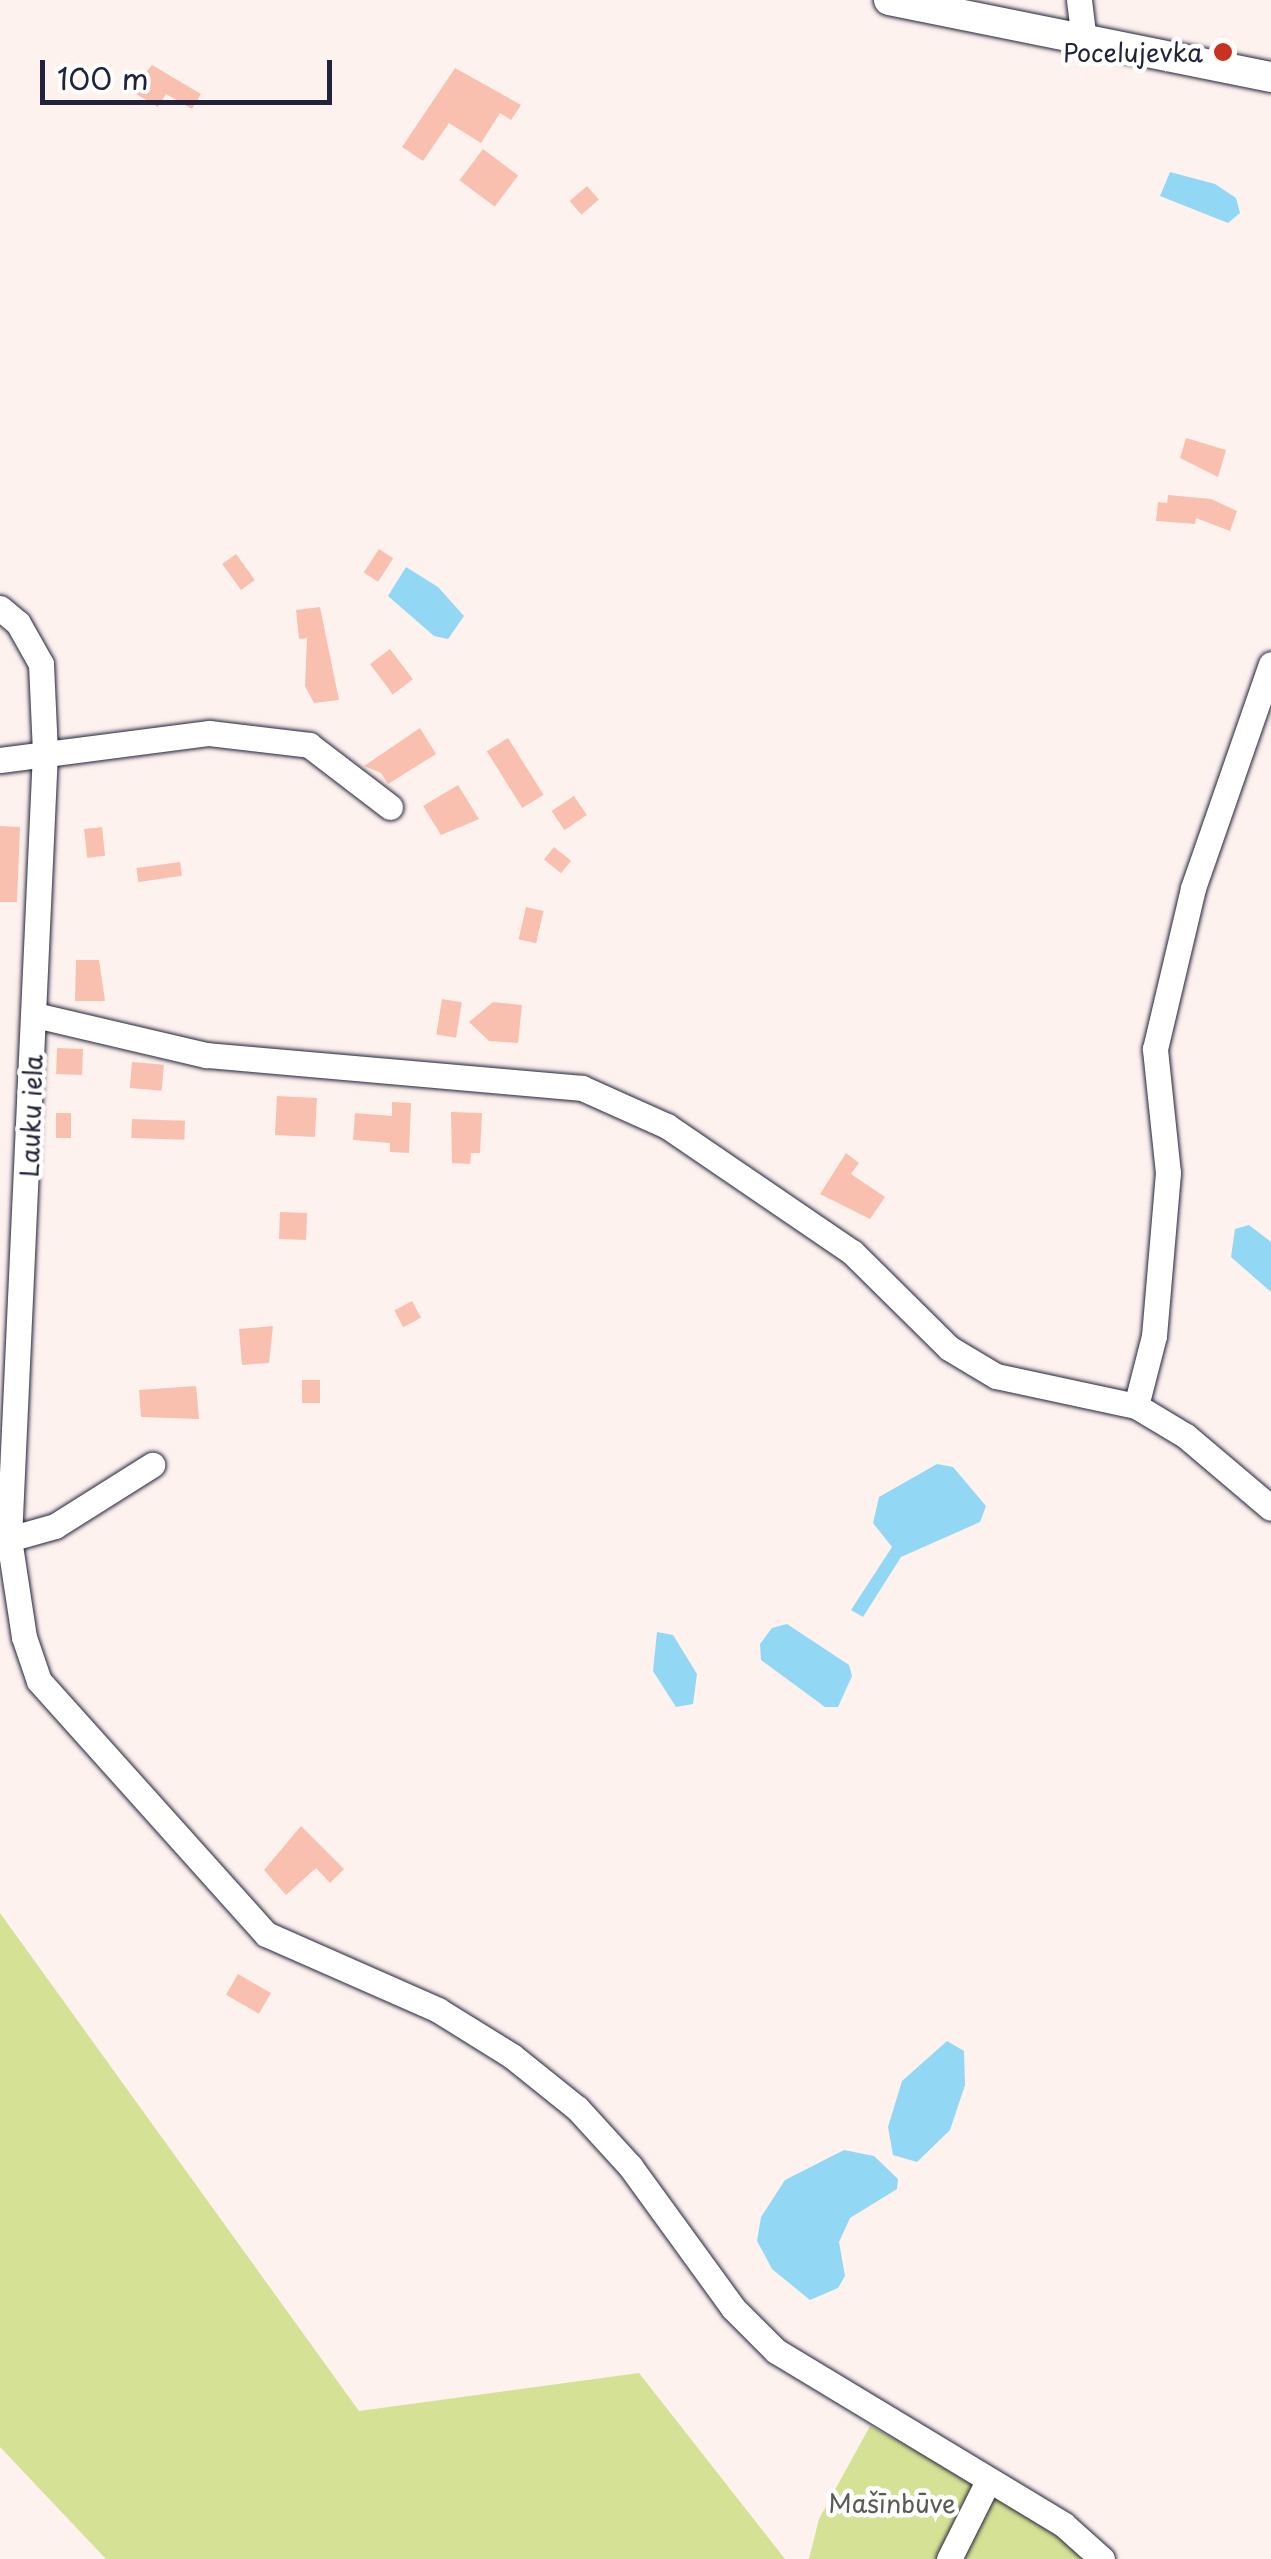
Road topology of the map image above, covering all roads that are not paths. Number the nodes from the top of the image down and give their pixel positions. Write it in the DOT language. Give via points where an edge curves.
graph roads {
  1 [pos="890,0"];
  2 [pos="1079,0"];
  3 [pos="924,4"];
  4 [pos="1084,39"];
  5 [pos="1271,77"];
  6 [pos="0,608"];
  7 [pos="1271,664"];
  8 [pos="46,752"];
  9 [pos="0,760"];
  10 [pos="390,807"];
  11 [pos="35,1015"];
  12 [pos="1136,1406"];
  13 [pos="152,1465"];
  14 [pos="1271,1508"];
  15 [pos="9,1538"];
  16 [pos="988,2481"];
  17 [pos="949,2559"];
  18 [pos="1102,2559"];
  1 -- 3 [label="main road"];
  2 -- 4 [label="street"];
  3 -- 4 [label="main road"];
  4 -- 5 [label="main road"];
  6 -- 8 [label="street, Lauku iela" via="18,623 42,664"];
  7 -- 12 [label="street" via="1193,888 1155,1048 1168,1172 1154,1336"];
  8 -- 9 [label="street"];
  8 -- 10 [label="street" via="209,733 308,745"];
  8 -- 11 [label="street, Lauku iela"];
  11 -- 12 [label="street" via="206,1055 582,1088 667,1126 852,1252 949,1348 996,1376"];
  11 -- 15 [label="street, Lauku iela"];
  12 -- 14 [label="street" via="1186,1436"];
  13 -- 15 [label="street" via="54,1526"];
  15 -- 16 [label="street, Lauku iela" via="24,1637 39,1681 266,1934 438,2010 512,2056 577,2108 630,2166 733,2308 776,2351"];
  16 -- 17 [label="street"];
  16 -- 18 [label="street, Lauku iela" via="1064,2525"];
}
